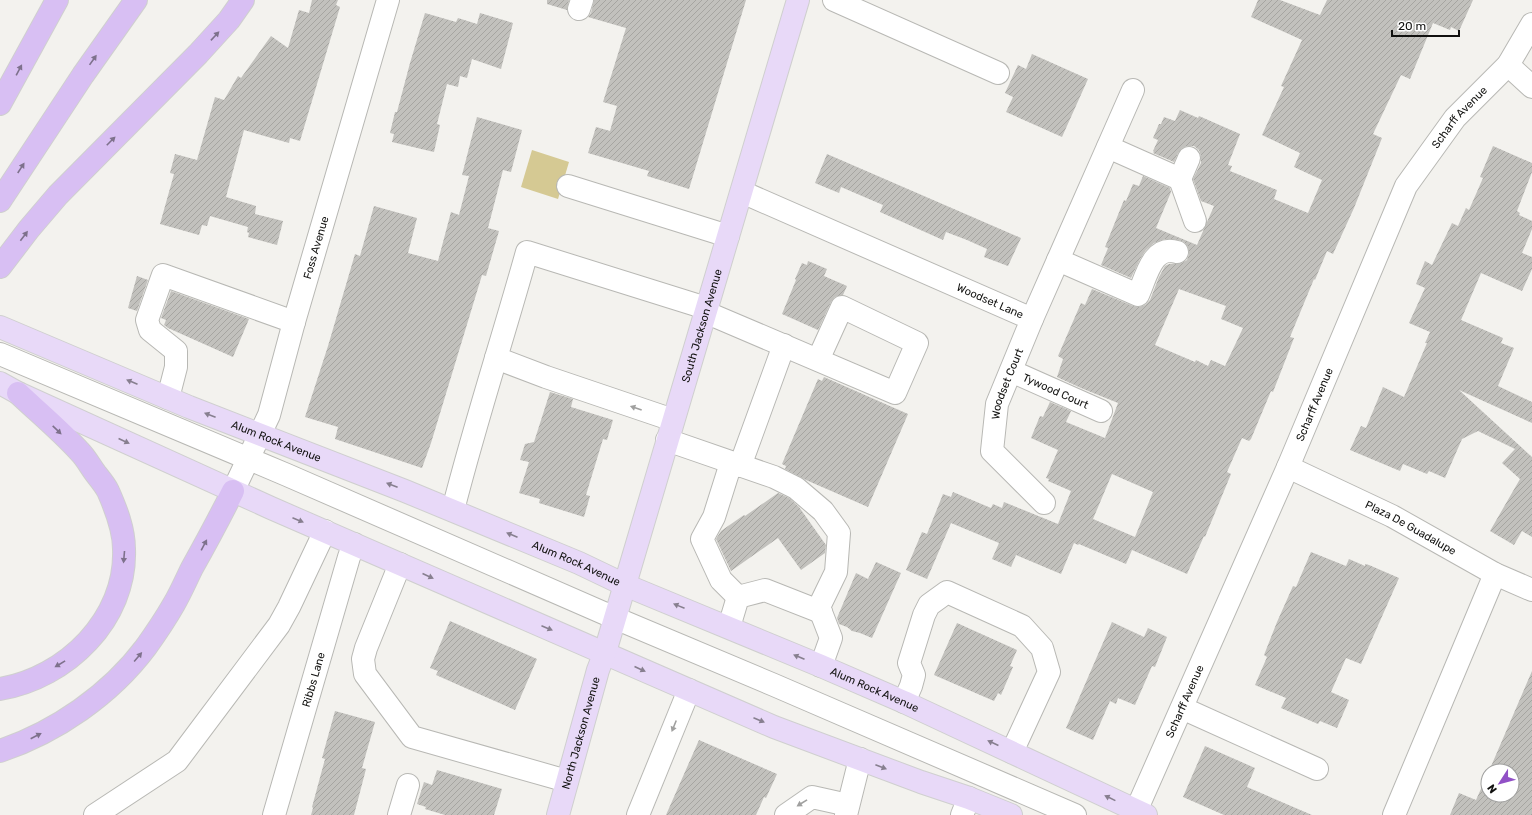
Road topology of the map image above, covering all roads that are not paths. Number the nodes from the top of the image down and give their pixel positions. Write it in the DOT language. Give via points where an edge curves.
graph roads {
  1 [pos="56,0"];
  2 [pos="136,0"];
  3 [pos="243,0"];
  4 [pos="388,0"];
  5 [pos="798,0"];
  6 [pos="834,0"];
  7 [pos="1532,24"];
  8 [pos="1508,65"];
  9 [pos="998,73"];
  10 [pos="1532,87"];
  11 [pos="1133,90"];
  12 [pos="0,104"];
  13 [pos="1108,147"];
  14 [pos="1189,158"];
  15 [pos="1180,179"];
  16 [pos="568,186"];
  17 [pos="742,192"];
  18 [pos="0,201"];
  19 [pos="1195,221"];
  20 [pos="728,236"];
  21 [pos="1177,252"];
  22 [pos="1058,260"];
  23 [pos="0,267"];
  24 [pos="706,310"];
  25 [pos="1032,319"];
  26 [pos="294,322"];
  27 [pos="8,330"];
  28 [pos="784,345"];
  29 [pos="2,355"];
  30 [pos="496,358"];
  31 [pos="818,360"];
  32 [pos="1010,371"];
  33 [pos="9,388"];
  34 [pos="168,398"];
  35 [pos="1101,411"];
  36 [pos="670,430"];
  37 [pos="260,434"];
  38 [pos="248,458"];
  39 [pos="736,464"];
  40 [pos="1288,467"];
  41 [pos="233,490"];
  42 [pos="1044,503"];
  43 [pos="453,510"];
  44 [pos="325,531"];
  45 [pos="354,544"];
  46 [pos="400,564"];
  47 [pos="1496,574"];
  48 [pos="625,585"];
  49 [pos="1532,590"];
  50 [pos="738,597"];
  51 [pos="821,612"];
  52 [pos="615,618"];
  53 [pos="729,627"];
  54 [pos="605,652"];
  55 [pos="821,666"];
  56 [pos="0,689"];
  57 [pos="689,690"];
  58 [pos="904,702"];
  59 [pos="1182,708"];
  60 [pos="0,751"];
  61 [pos="1012,752"];
  62 [pos="860,759"];
  63 [pos="1317,769"];
  64 [pos="567,781"];
  65 [pos="408,785"];
  66 [pos="965,806"];
  67 [pos="847,810"];
  68 [pos="1141,813"];
  69 [pos="96,815"];
  70 [pos="274,815"];
  71 [pos="399,815"];
  72 [pos="558,815"];
  73 [pos="638,815"];
  74 [pos="786,815"];
  75 [pos="1011,815"];
  76 [pos="1074,815"];
  77 [pos="1394,815"];
  12 -- 1 [label="highway, one-way"];
  18 -- 2 [label="highway, one-way"];
  23 -- 3 [label="highway, one-way" via="58,195 198,54 229,20"];
  4 -- 26 [label="street, Foss Avenue"];
  5 -- 17 [label="main road, South Jackson Avenue"];
  6 -- 9 [label="street"];
  7 -- 8 [label="street, Scharff Avenue"];
  8 -- 10 [label="street"];
  8 -- 40 [label="street, Scharff Avenue" via="1455,118 1406,186"];
  11 -- 13 [label="street, Woodset Lane"];
  13 -- 15 [label="street"];
  13 -- 22 [label="street, Woodset Lane"];
  14 -- 15 [label="street"];
  15 -- 19 [label="street"];
  16 -- 20 [label="street"];
  17 -- 20 [label="main road, South Jackson Avenue"];
  17 -- 25 [label="street, Woodset Lane"];
  20 -- 24 [label="main road, South Jackson Avenue"];
  21 -- 22 [label="street" via="1165,250 1155,256 1138,295"];
  22 -- 25 [label="street, Woodset Lane"];
  24 -- 28 [label="street"];
  24 -- 30 [label="street" via="527,252"];
  24 -- 36 [label="main road, South Jackson Avenue"];
  25 -- 32 [label="street, Woodset Court"];
  26 -- 34 [label="street" via="163,275 147,320 150,330 176,351 176,367"];
  26 -- 37 [label="street, Foss Avenue" via="271,408"];
  34 -- 27 [label="main road, Alum Rock Avenue, one-way"];
  28 -- 31 [label="street"];
  28 -- 39 [label="street"];
  29 -- 38 [label="street"];
  36 -- 30 [label="street, one-way"];
  30 -- 43 [label="street" via="480,407"];
  31 -- 31 [label="street" via="842,307 917,343 895,393"];
  32 -- 35 [label="street, Tywood Court"];
  32 -- 42 [label="street, Woodset Court" via="997,404 992,451"];
  33 -- 41 [label="main road, one-way"];
  33 -- 56 [label="highway, one-way" via="80,452 107,490 119,519 124,549 116,599 103,623 86,644 64,662 32,680"];
  37 -- 34 [label="main road, Alum Rock Avenue, one-way"];
  36 -- 39 [label="street"];
  36 -- 48 [label="main road, South Jackson Avenue"];
  37 -- 38 [label="street, Foss Avenue"];
  43 -- 37 [label="main road, Alum Rock Avenue, one-way"];
  38 -- 41 [label="street, Foss Avenue"];
  38 -- 52 [label="street"];
  39 -- 50 [label="street" via="702,539 721,580"];
  39 -- 51 [label="street" via="774,477 796,488 822,511 839,534 836,572 819,607"];
  40 -- 47 [label="street, Plaza De Guadalupe" via="1392,516"];
  40 -- 59 [label="street, Scharff Avenue"];
  41 -- 44 [label="main road, one-way"];
  60 -- 41 [label="highway, one-way" via="62,722 108,688 130,666 175,602"];
  48 -- 43 [label="main road, Alum Rock Avenue, one-way"];
  44 -- 45 [label="main road"];
  44 -- 69 [label="street" via="279,625 177,761"];
  45 -- 46 [label="main road"];
  45 -- 70 [label="street, Ribbs Lane" via="348,557"];
  46 -- 54 [label="main road, one-way"];
  46 -- 64 [label="street" via="363,659 365,674 412,737"];
  47 -- 49 [label="street, Plaza De Guadalupe"];
  47 -- 77 [label="street"];
  48 -- 52 [label="main road, South Jackson Avenue"];
  53 -- 48 [label="main road, Alum Rock Avenue, one-way"];
  50 -- 51 [label="street" via="765,590"];
  50 -- 53 [label="street"];
  51 -- 55 [label="street" via="831,638"];
  52 -- 54 [label="main road, South Jackson Avenue"];
  52 -- 76 [label="street"];
  55 -- 53 [label="main road, Alum Rock Avenue, one-way"];
  54 -- 57 [label="main road, one-way"];
  54 -- 64 [label="main road, North Jackson Avenue"];
  55 -- 58 [label="main road, Alum Rock Avenue"];
  57 -- 62 [label="main road, one-way" via="774,727"];
  57 -- 73 [label="street, one-way"];
  61 -- 58 [label="main road, Alum Rock Avenue, one-way"];
  58 -- 61 [label="street" via="914,675 909,663 924,615 929,605 947,592 1022,626 1042,648 1049,672"];
  59 -- 63 [label="street"];
  59 -- 68 [label="street, Scharff Avenue"];
  68 -- 61 [label="main road, Alum Rock Avenue, one-way"];
  62 -- 66 [label="main road, one-way" via="921,782"];
  62 -- 67 [label="street"];
  64 -- 72 [label="main road, North Jackson Avenue"];
  65 -- 71 [label="street"];
  66 -- 75 [label="main road"];
  67 -- 74 [label="street, one-way" via="812,797"];
}
